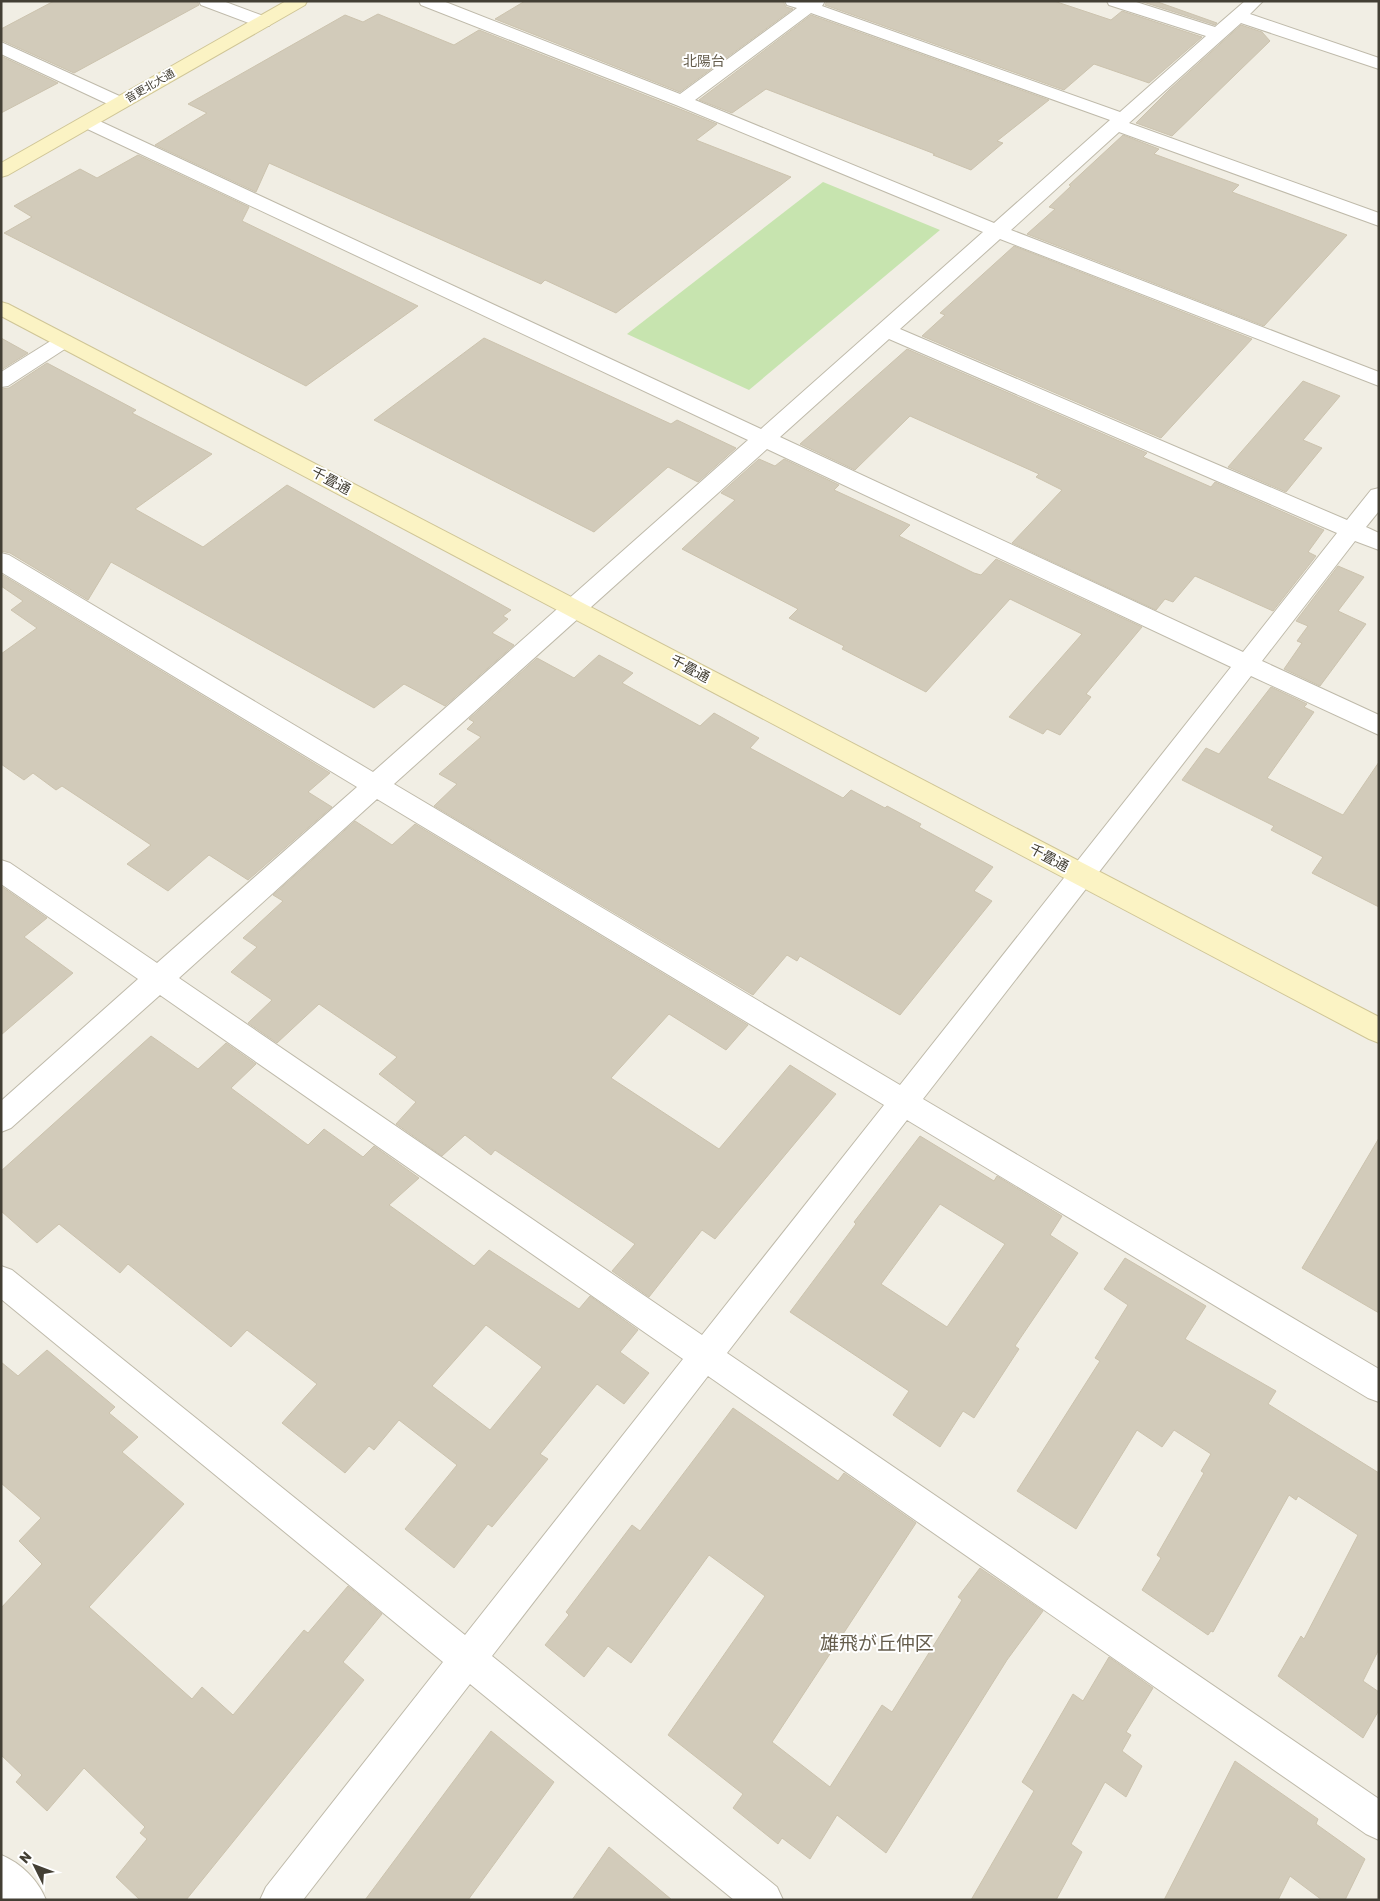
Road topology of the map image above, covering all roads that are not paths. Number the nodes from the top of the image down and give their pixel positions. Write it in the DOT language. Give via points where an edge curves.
graph roads {
  1 [pos="207,1"];
  2 [pos="299,1"];
  3 [pos="427,1"];
  4 [pos="1115,1"];
  5 [pos="1255,1"];
  6 [pos="807,3"];
  7 [pos="1238,16"];
  8 [pos="263,22"];
  9 [pos="1218,34"];
  10 [pos="1,47"];
  11 [pos="1379,64"];
  12 [pos="682,101"];
  13 [pos="120,103"];
  14 [pos="86,122"];
  15 [pos="1119,122"];
  16 [pos="1,171"];
  17 [pos="1377,216"];
  18 [pos="997,231"];
  19 [pos="1,308"];
  20 [pos="886,330"];
  21 [pos="64,341"];
  22 [pos="1379,380"];
  23 [pos="1,382"];
  24 [pos="764,439"];
  25 [pos="1379,495"];
  26 [pos="1351,530"];
  27 [pos="1379,542"];
  28 [pos="1,561"];
  29 [pos="574,608"];
  30 [pos="1246,664"];
  31 [pos="1379,726"];
  32 [pos="376,786"];
  33 [pos="1,870"];
  34 [pos="1081,875"];
  35 [pos="159,978"];
  36 [pos="1379,1031"];
  37 [pos="904,1102"];
  38 [pos="1,1119"];
  39 [pos="1,1280"];
  40 [pos="705,1355"];
  41 [pos="1379,1387"];
  42 [pos="467,1659"];
  43 [pos="1379,1820"];
  44 [pos="1,1874"];
  45 [pos="27,1900"];
  46 [pos="279,1900"];
  47 [pos="764,1900"];
  1 -- 8 [label="street"];
  2 -- 8 [label="street, 音更北大通"];
  3 -- 12 [label="street"];
  4 -- 9 [label="street"];
  5 -- 7 [label="street"];
  6 -- 12 [label="street"];
  6 -- 15 [label="street"];
  7 -- 9 [label="street"];
  7 -- 11 [label="street"];
  8 -- 13 [label="street, 音更北大通"];
  9 -- 15 [label="street"];
  10 -- 13 [label="street"];
  12 -- 18 [label="street"];
  13 -- 14 [label="street, 音更北大通"];
  14 -- 16 [label="street, 音更北大通"];
  14 -- 24 [label="street"];
  15 -- 17 [label="street"];
  15 -- 18 [label="street"];
  18 -- 20 [label="street"];
  18 -- 22 [label="street"];
  19 -- 21 [label="street, 千畳通"];
  20 -- 24 [label="street"];
  20 -- 26 [label="street"];
  21 -- 23 [label="street"];
  21 -- 29 [label="street, 千畳通"];
  24 -- 29 [label="street"];
  24 -- 30 [label="street"];
  25 -- 26 [label="street"];
  26 -- 27 [label="street"];
  26 -- 30 [label="street"];
  28 -- 32 [label="street"];
  29 -- 32 [label="street"];
  29 -- 34 [label="street, 千畳通"];
  30 -- 31 [label="street"];
  30 -- 34 [label="street"];
  32 -- 35 [label="street"];
  32 -- 37 [label="street"];
  33 -- 35 [label="street"];
  34 -- 36 [label="street, 千畳通"];
  34 -- 37 [label="street"];
  35 -- 38 [label="street"];
  35 -- 40 [label="street"];
  37 -- 40 [label="street"];
  37 -- 41 [label="street"];
  39 -- 42 [label="street"];
  40 -- 42 [label="street"];
  40 -- 43 [label="street"];
  42 -- 46 [label="street"];
  42 -- 47 [label="street"];
  44 -- 45 [label="street"];
}
